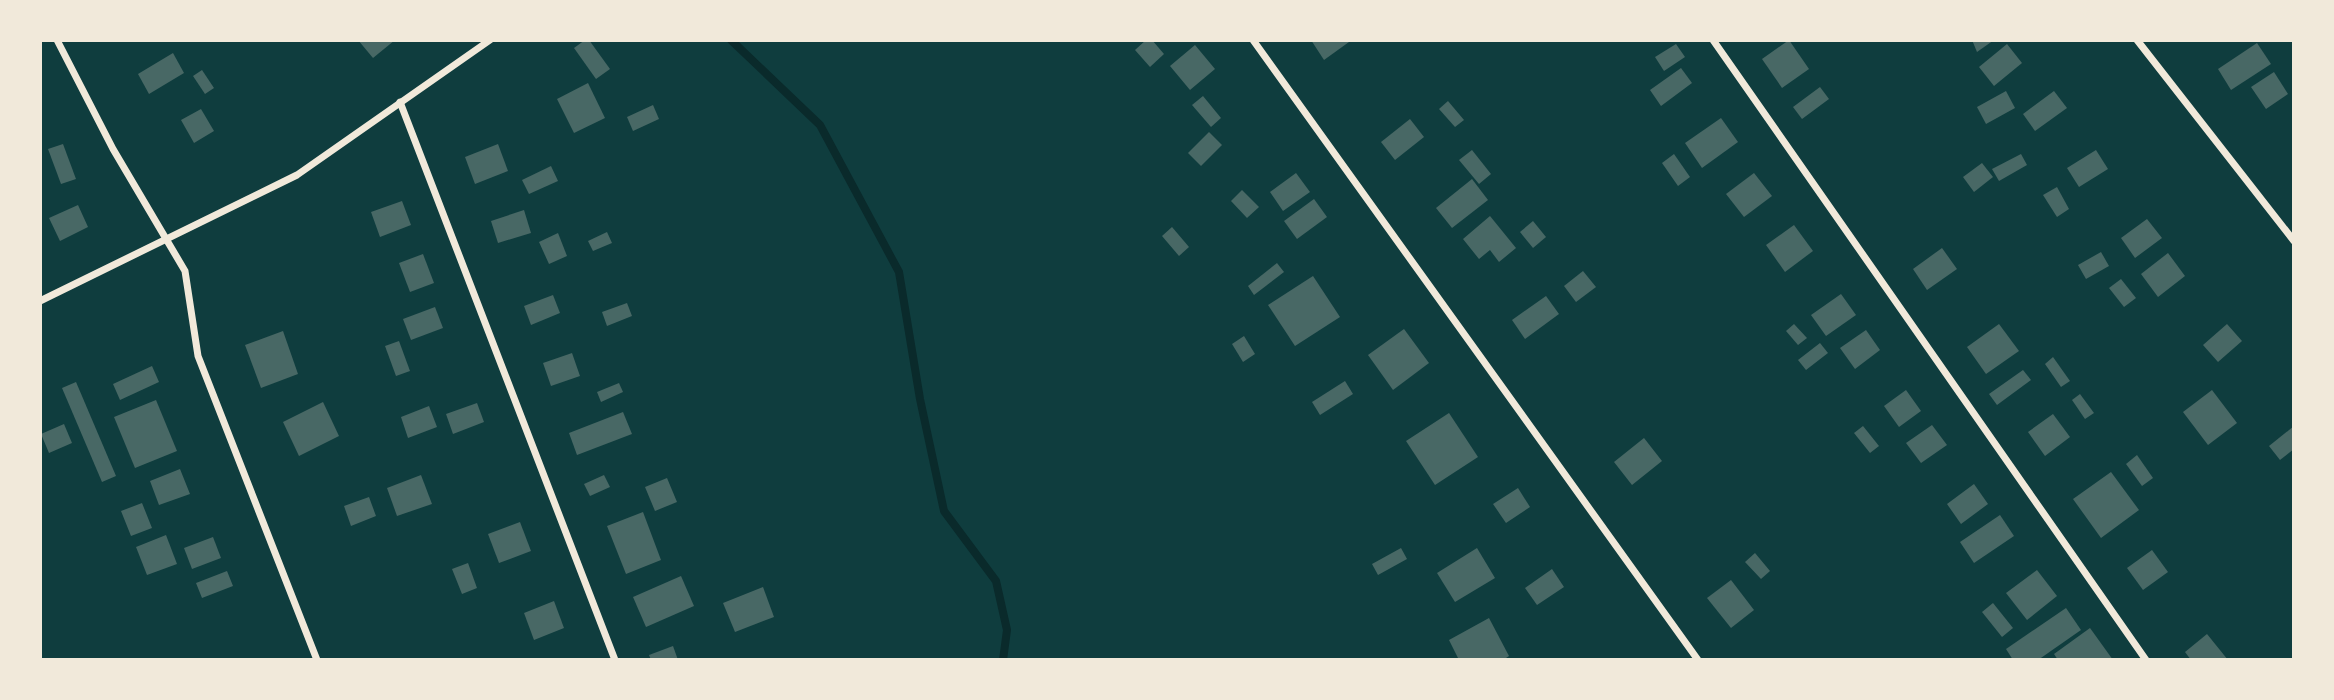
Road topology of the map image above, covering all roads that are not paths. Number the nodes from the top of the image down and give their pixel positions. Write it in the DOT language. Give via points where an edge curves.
graph roads {
  1 [pos="57,40"];
  2 [pos="490,40"];
  3 [pos="1253,40"];
  4 [pos="1713,40"];
  5 [pos="2137,40"];
  6 [pos="400,102"];
  7 [pos="2294,223"];
  8 [pos="2285,229"];
  9 [pos="168,238"];
  10 [pos="2294,241"];
  11 [pos="40,301"];
  12 [pos="317,660"];
  13 [pos="615,660"];
  14 [pos="1698,660"];
  15 [pos="2146,660"];
  1 -- 9 [label="street" via="113,149"];
  2 -- 6 [label="street"];
  3 -- 14 [label="street"];
  4 -- 15 [label="street"];
  5 -- 8 [label="street"];
  6 -- 9 [label="street" via="297,175"];
  6 -- 13 [label="street"];
  7 -- 8 [label="street"];
  8 -- 10 [label="street"];
  9 -- 11 [label="street"];
  9 -- 12 [label="street" via="185,271 198,356"];
}
